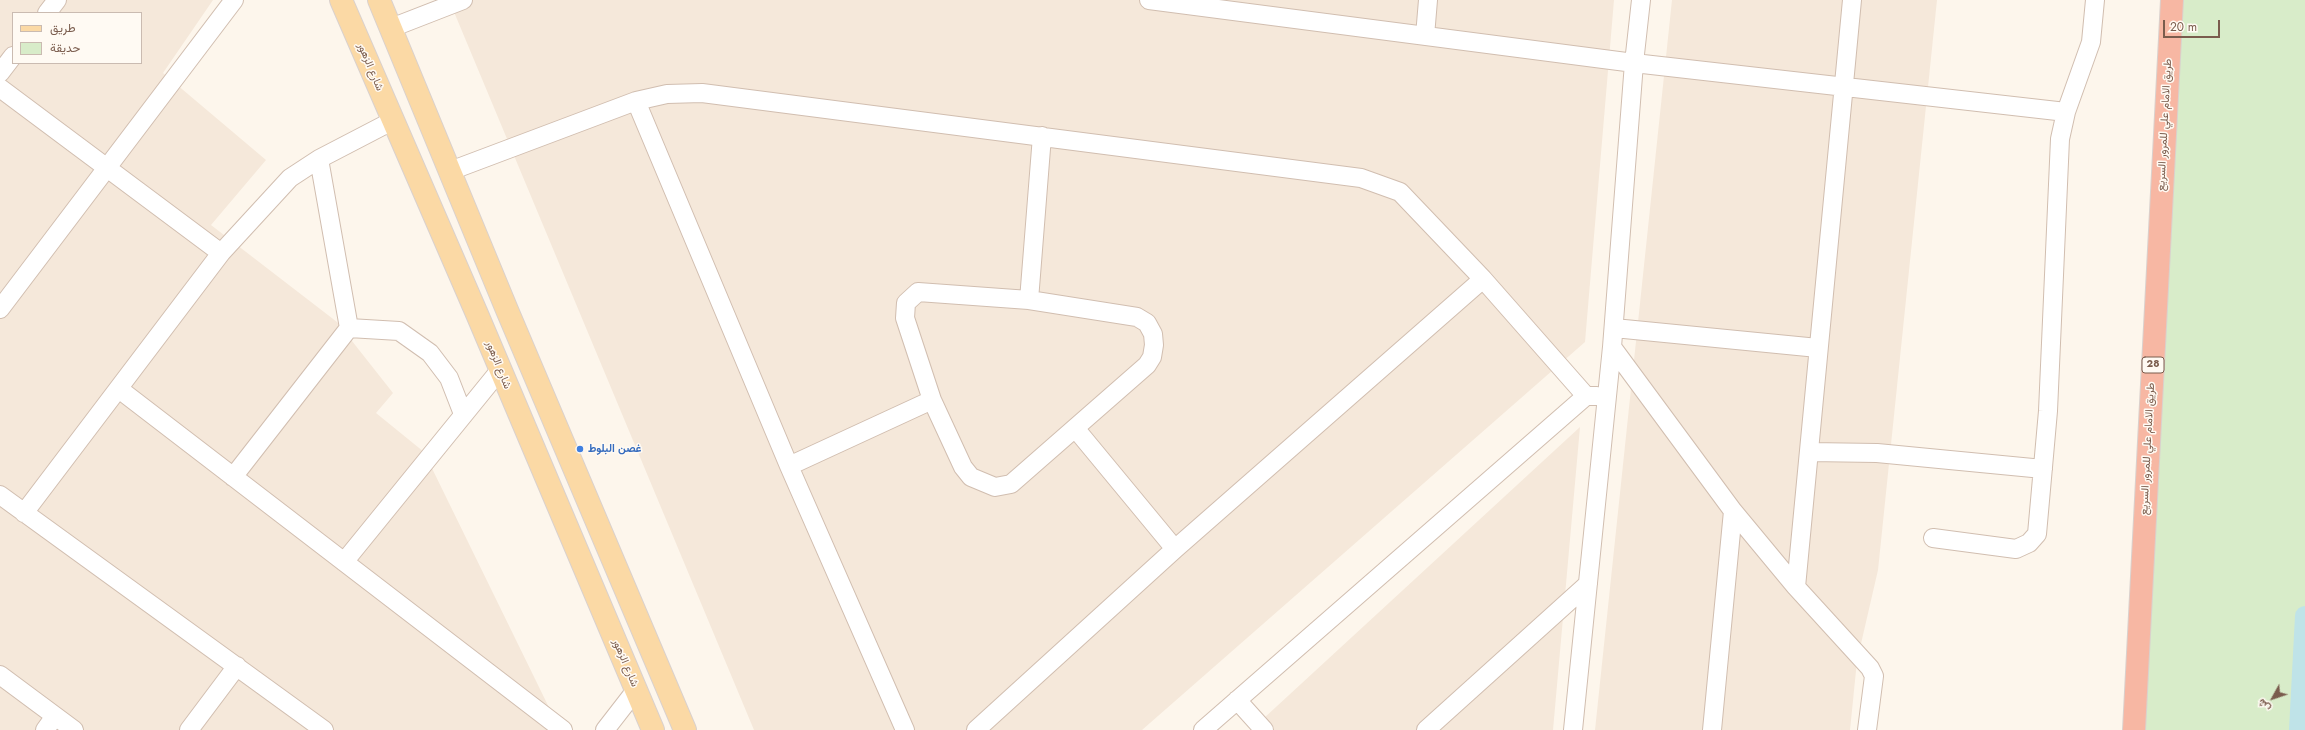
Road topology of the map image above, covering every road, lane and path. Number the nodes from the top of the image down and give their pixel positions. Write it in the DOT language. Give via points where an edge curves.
graph roads {
  1 [pos="57,0"];
  2 [pos="234,0"];
  3 [pos="341,0"];
  4 [pos="379,0"];
  5 [pos="463,0"];
  6 [pos="1149,0"];
  7 [pos="1428,0"];
  8 [pos="1641,0"];
  9 [pos="1852,0"];
  10 [pos="2095,0"];
  11 [pos="2172,0"];
  12 [pos="1206,4"];
  13 [pos="48,12"];
  14 [pos="391,28"];
  15 [pos="1425,36"];
  16 [pos="12,57"];
  17 [pos="1634,63"];
  18 [pos="0,73"];
  19 [pos="1842,86"];
  20 [pos="0,88"];
  21 [pos="636,101"];
  22 [pos="2066,112"];
  23 [pos="394,120"];
  24 [pos="1042,136"];
  25 [pos="319,159"];
  26 [pos="107,168"];
  27 [pos="450,171"];
  28 [pos="221,253"];
  29 [pos="1483,280"];
  30 [pos="1029,300"];
  31 [pos="0,309"];
  32 [pos="349,328"];
  33 [pos="1614,328"];
  34 [pos="1612,347"];
  35 [pos="1818,348"];
  36 [pos="500,370"];
  37 [pos="119,389"];
  38 [pos="1586,396"];
  39 [pos="1606,396"];
  40 [pos="932,400"];
  41 [pos="463,414"];
  42 [pos="1075,428"];
  43 [pos="1810,452"];
  44 [pos="789,466"];
  45 [pos="2043,469"];
  46 [pos="233,477"];
  47 [pos="0,495"];
  48 [pos="1733,511"];
  49 [pos="24,514"];
  50 [pos="1933,538"];
  51 [pos="1175,549"];
  52 [pos="344,562"];
  53 [pos="1588,584"];
  54 [pos="1796,587"];
  55 [pos="237,666"];
  56 [pos="0,675"];
  57 [pos="636,690"];
  58 [pos="1237,700"];
  59 [pos="50,723"];
  60 [pos="74,730"];
  61 [pos="189,730"];
  62 [pos="324,730"];
  63 [pos="563,730"];
  64 [pos="605,730"];
  65 [pos="653,730"];
  66 [pos="685,730"];
  67 [pos="905,730"];
  68 [pos="976,730"];
  69 [pos="1203,730"];
  70 [pos="1264,730"];
  71 [pos="1426,730"];
  72 [pos="1573,730"];
  73 [pos="1712,730"];
  74 [pos="1867,730"];
  75 [pos="2134,730"];
  1 -- 13 [label="street"];
  2 -- 26 [label="street"];
  3 -- 23 [label="main road, شارع الزهور"];
  4 -- 14 [label="main road"];
  5 -- 14 [label="street"];
  6 -- 12 [label="street"];
  7 -- 15 [label="street"];
  8 -- 17 [label="street"];
  9 -- 19 [label="street"];
  10 -- 22 [label="street" via="2091,42"];
  11 -- 75 [label="highway, طريق الامام علي للمرور السريع / 28"];
  12 -- 15 [label="street"];
  14 -- 27 [label="main road"];
  15 -- 17 [label="street"];
  16 -- 18 [label="street"];
  17 -- 19 [label="street"];
  17 -- 33 [label="street"];
  19 -- 22 [label="street"];
  19 -- 35 [label="street"];
  20 -- 26 [label="street"];
  21 -- 24 [label="street" via="667,94 702,93"];
  21 -- 27 [label="street"];
  21 -- 44 [label="street"];
  22 -- 45 [label="street" via="2060,138 2048,411"];
  23 -- 25 [label="street"];
  23 -- 36 [label="main road, شارع الزهور"];
  24 -- 29 [label="street" via="1361,178 1400,192"];
  24 -- 30 [label="street"];
  25 -- 28 [label="street" via="290,178"];
  25 -- 32 [label="street"];
  26 -- 28 [label="street"];
  26 -- 31 [label="street"];
  27 -- 66 [label="main road"];
  28 -- 37 [label="street"];
  29 -- 38 [label="street"];
  29 -- 51 [label="street"];
  30 -- 40 [label="street" via="918,292 906,302 905,318"];
  30 -- 42 [label="street" via="1137,317 1147,323 1153,334 1154,345 1147,365"];
  32 -- 41 [label="street" via="399,331 430,353 449,378"];
  32 -- 46 [label="street"];
  33 -- 34 [label="street"];
  33 -- 35 [label="street"];
  34 -- 39 [label="street"];
  34 -- 48 [label="street"];
  35 -- 43 [label="street"];
  36 -- 41 [label="street"];
  36 -- 57 [label="main road, شارع الزهور"];
  37 -- 46 [label="street"];
  37 -- 49 [label="street"];
  38 -- 39 [label="street"];
  38 -- 58 [label="street"];
  39 -- 53 [label="street"];
  40 -- 42 [label="street" via="963,467 971,477 995,488 1010,484"];
  40 -- 44 [label="street"];
  41 -- 52 [label="street"];
  42 -- 51 [label="street"];
  43 -- 45 [label="street" via="1877,453"];
  43 -- 54 [label="street"];
  44 -- 67 [label="street"];
  45 -- 50 [label="street" via="2037,534 2028,543 2016,549"];
  46 -- 52 [label="street"];
  47 -- 49 [label="street"];
  48 -- 54 [label="street"];
  48 -- 73 [label="street"];
  49 -- 55 [label="street"];
  51 -- 68 [label="street"];
  52 -- 63 [label="street"];
  53 -- 71 [label="street"];
  53 -- 72 [label="street"];
  54 -- 74 [label="street" via="1870,668 1874,676"];
  55 -- 61 [label="street"];
  55 -- 62 [label="street"];
  56 -- 59 [label="street"];
  57 -- 64 [label="street"];
  57 -- 65 [label="main road, شارع الزهور"];
  58 -- 69 [label="street"];
  58 -- 70 [label="street"];
  59 -- 60 [label="street"];
}
